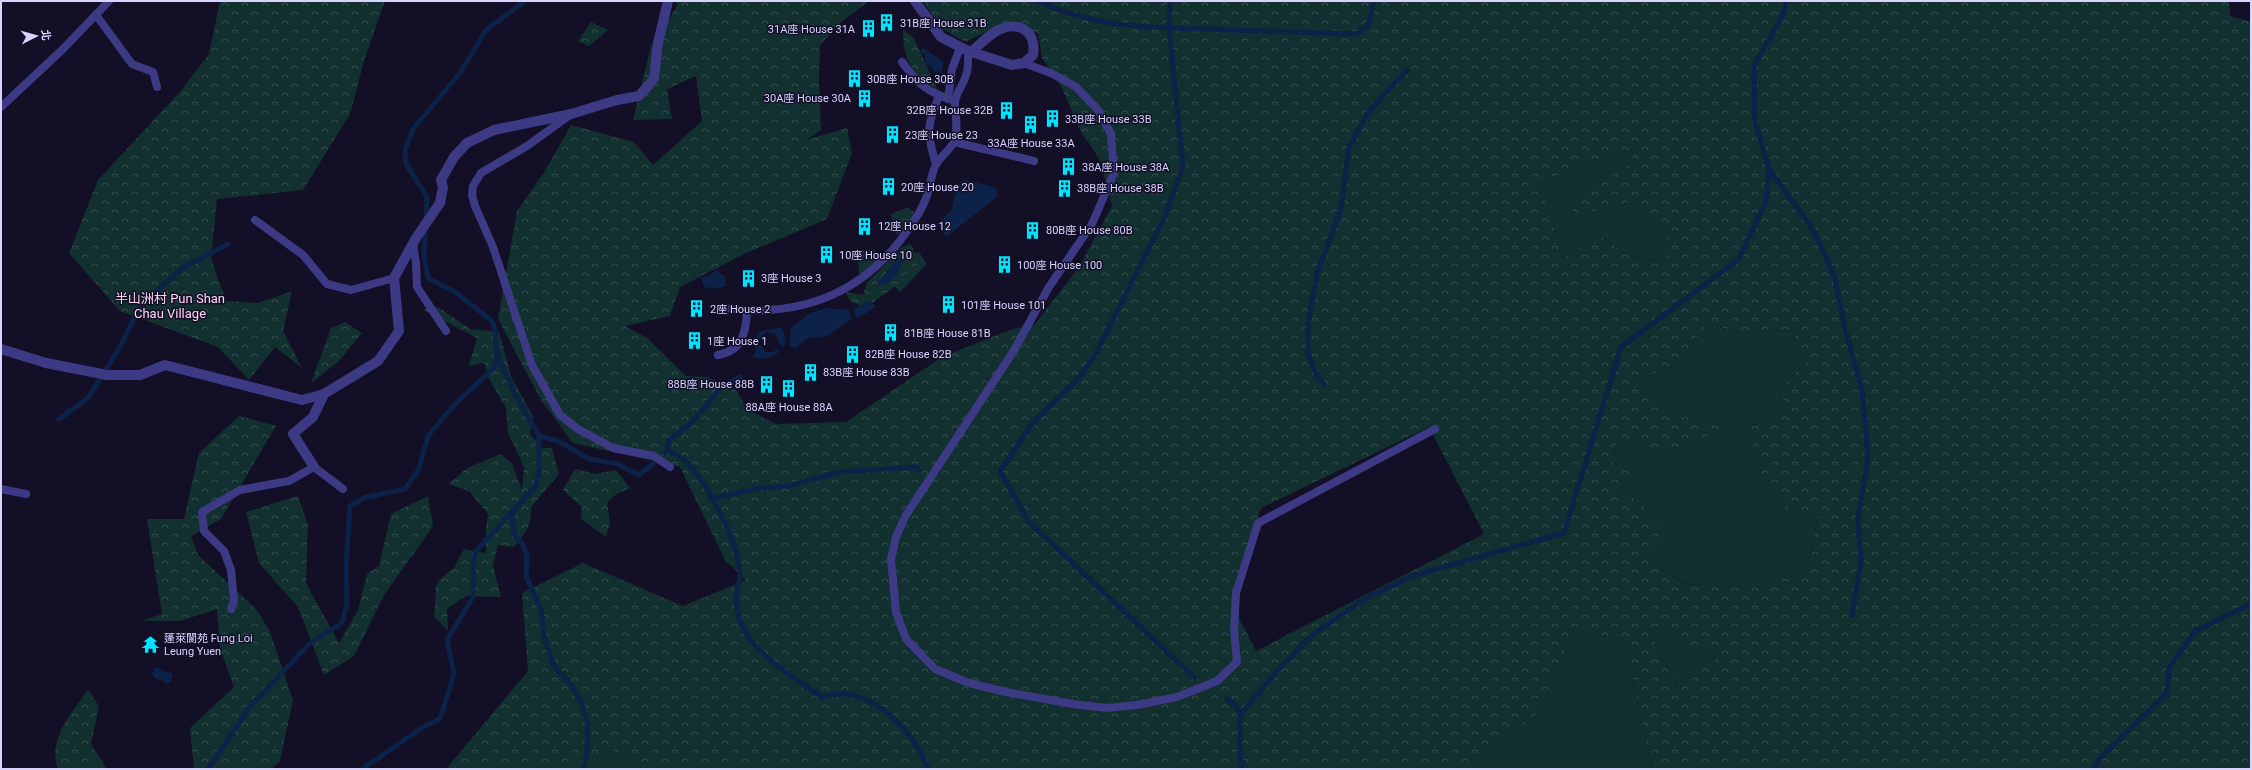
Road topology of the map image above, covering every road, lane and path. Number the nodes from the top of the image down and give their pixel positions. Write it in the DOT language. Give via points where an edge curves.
graph roads {
  1 [pos="109,1"];
  2 [pos="668,1"];
  3 [pos="915,1"];
  4 [pos="96,15"];
  5 [pos="966,50"];
  6 [pos="902,62"];
  7 [pos="1024,63"];
  8 [pos="157,87"];
  9 [pos="939,96"];
  10 [pos="951,100"];
  11 [pos="1,107"];
  12 [pos="571,114"];
  13 [pos="954,142"];
  14 [pos="1034,161"];
  15 [pos="936,164"];
  16 [pos="255,220"];
  17 [pos="414,241"];
  18 [pos="394,278"];
  19 [pos="722,308"];
  20 [pos="748,311"];
  21 [pos="446,331"];
  22 [pos="1,349"];
  23 [pos="718,355"];
  24 [pos="324,394"];
  25 [pos="1435,429"];
  26 [pos="314,467"];
  27 [pos="670,467"];
  28 [pos="1,489"];
  29 [pos="343,489"];
  30 [pos="26,494"];
  31 [pos="231,609"];
  1 -- 4 [label="lane"];
  2 -- 12 [label="street" via="658,42 654,79 639,96"];
  3 -- 5 [label="street" via="941,37"];
  4 -- 8 [label="lane" via="132,64 153,72"];
  4 -- 11 [label="lane"];
  5 -- 7 [label="street" via="1012,65"];
  5 -- 7 [label="street" via="996,31 1022,27 1030,34 1034,45 1033,55"];
  5 -- 10 [label="lane" via="952,69"];
  5 -- 10 [label="lane" via="967,75"];
  6 -- 9 [label="lane" via="914,78 932,94"];
  7 -- 25 [label="lane" via="1053,74 1076,87 1098,110 1111,134 1114,173 1092,224 1049,287 1013,352 933,471 906,515 896,537 891,559 896,612 906,639 935,669 969,683 1006,692 1106,708 1177,697 1217,681 1237,662 1234,630 1236,593 1258,523"];
  9 -- 10 [label="lane"];
  9 -- 15 [label="lane" via="929,121 930,143"];
  10 -- 13 [label="lane" via="956,121"];
  12 -- 17 [label="street" via="494,130 467,143 454,157 441,180 443,187 440,203"];
  12 -- 27 [label="lane" via="527,146 481,173 473,186 475,206 493,246 532,365 560,415 578,429 613,448 654,456"];
  13 -- 14 [label="lane"];
  13 -- 15 [label="lane"];
  15 -- 20 [label="lane" via="928,192 916,218 900,242 880,264 858,282 805,305 776,311"];
  16 -- 18 [label="lane" via="303,255 327,284 351,290"];
  17 -- 18 [label="street"];
  17 -- 21 [label="lane" via="417,287"];
  18 -- 24 [label="street" via="399,330 378,361"];
  19 -- 20 [label="lane"];
  20 -- 23 [label="lane" via="746,331 740,344 726,354"];
  22 -- 24 [label="street" via="46,363 107,375 140,375 165,365 302,400"];
  24 -- 26 [label="street" via="313,417 293,434"];
  26 -- 29 [label="lane"];
  26 -- 31 [label="lane" via="288,481 240,490 202,512 204,531 224,551 231,570 234,601"];
  28 -- 30 [label="lane"];
}
